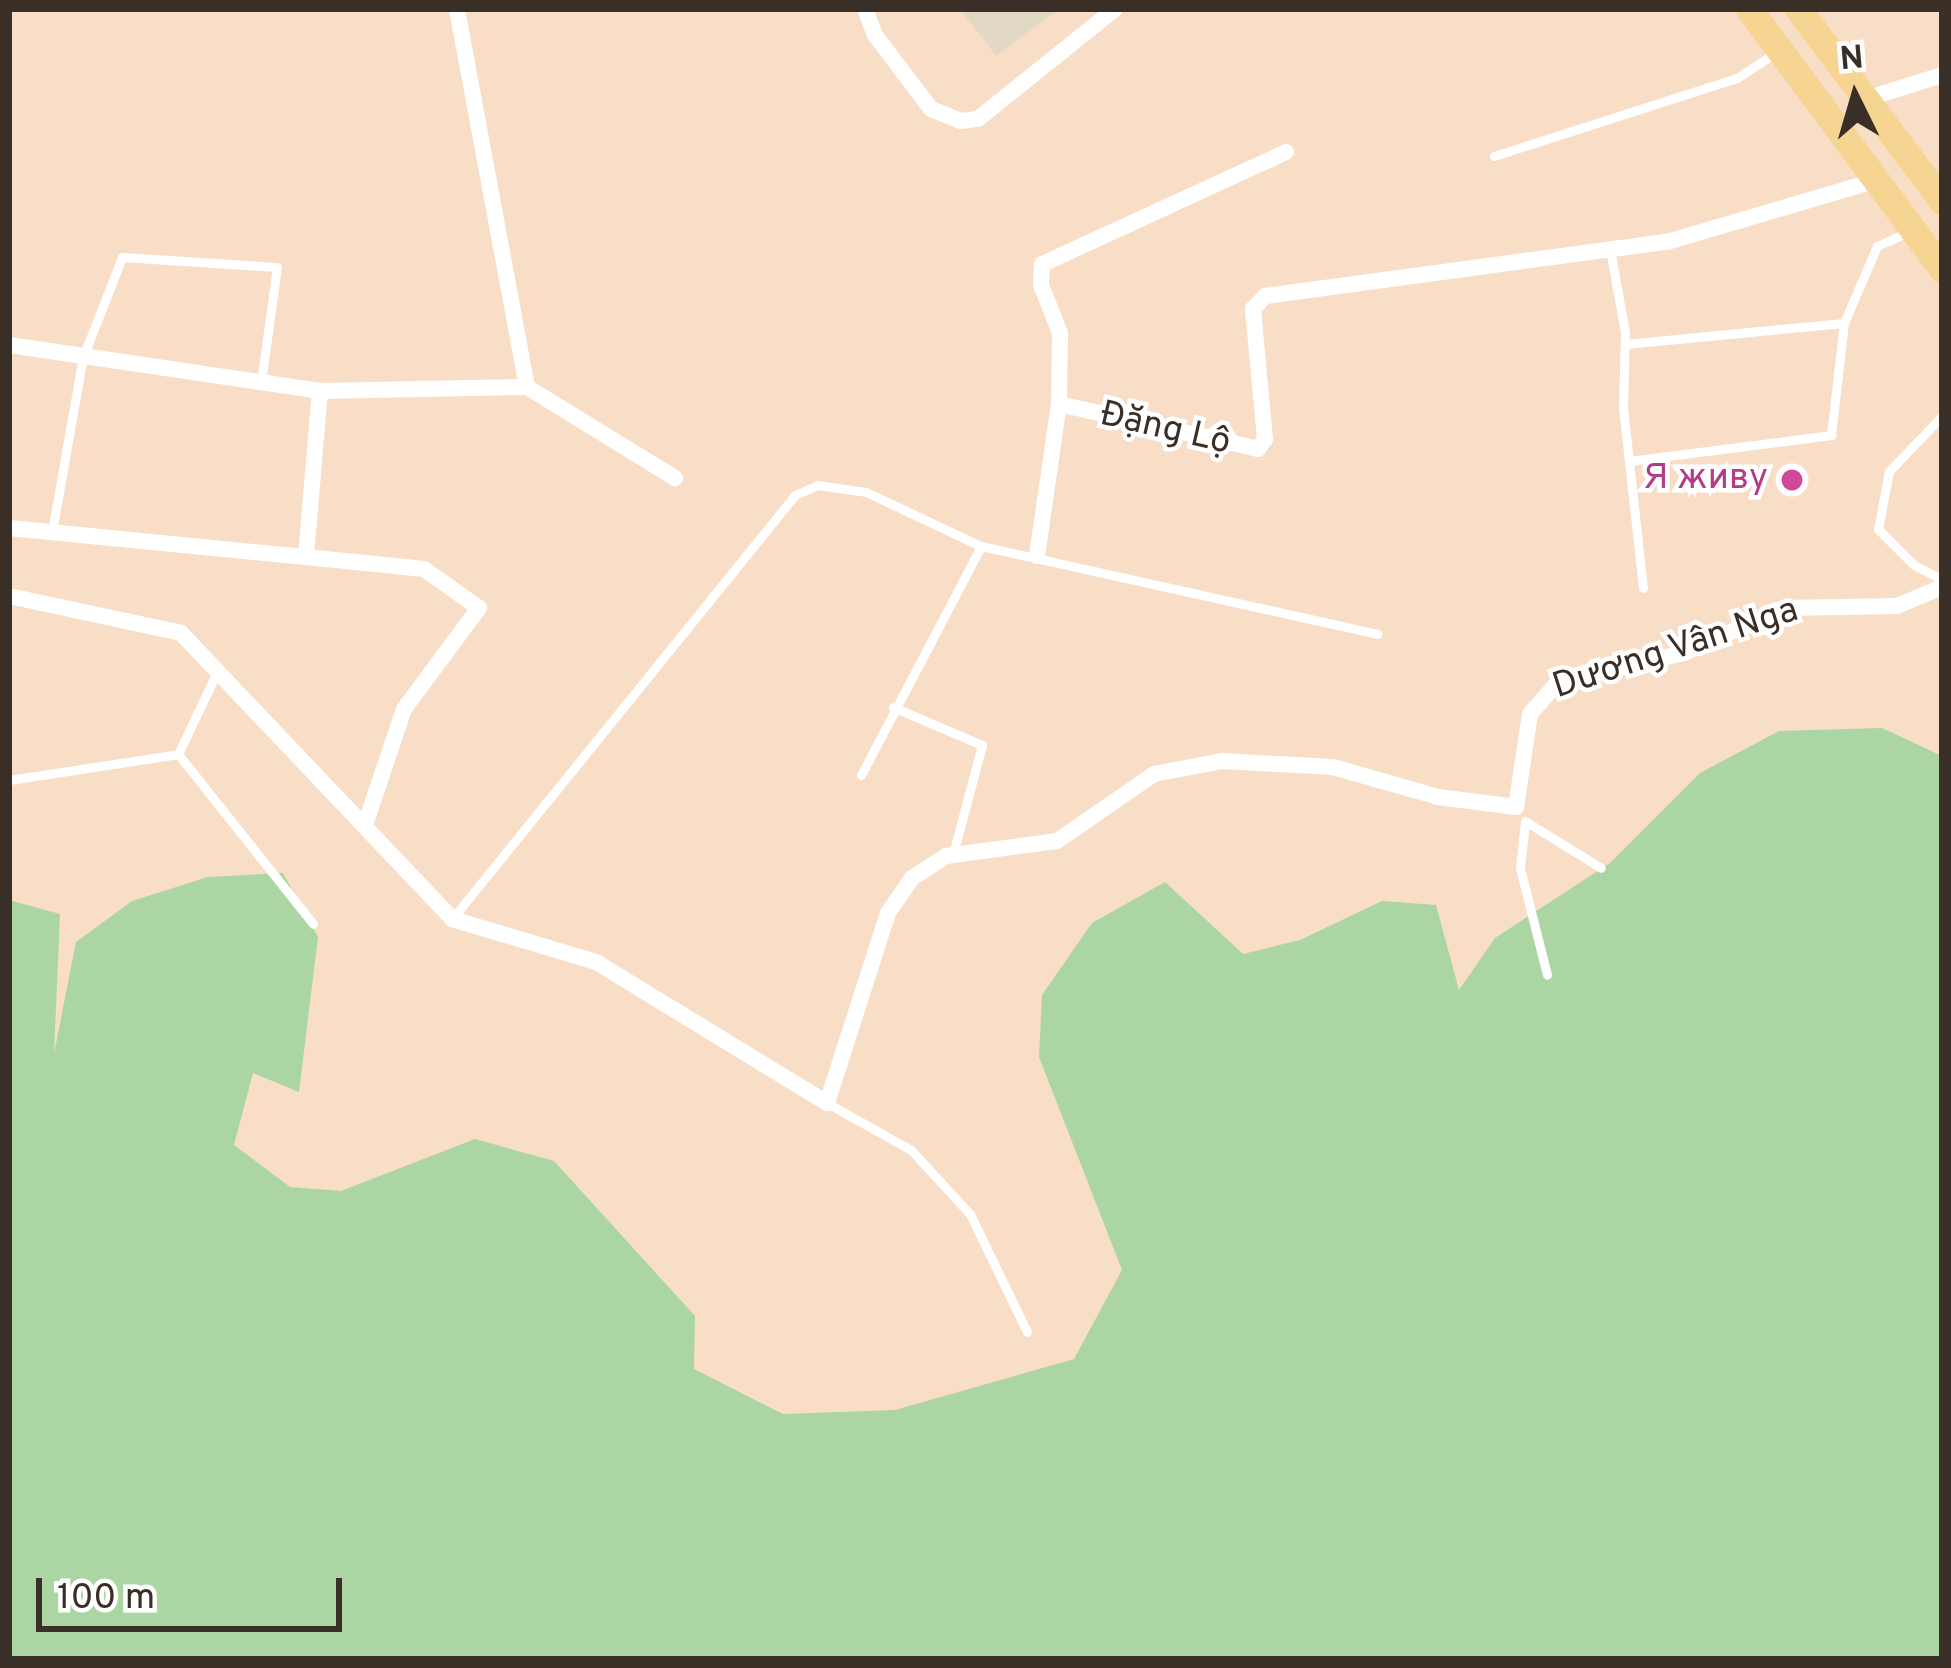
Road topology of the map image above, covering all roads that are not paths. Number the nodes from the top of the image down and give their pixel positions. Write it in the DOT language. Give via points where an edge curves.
graph roads {
  1 [pos="457,9"];
  2 [pos="865,9"];
  3 [pos="1115,9"];
  4 [pos="1749,9"];
  5 [pos="1798,9"];
  6 [pos="1780,50"];
  7 [pos="1942,75"];
  8 [pos="1866,99"];
  9 [pos="1828,111"];
  10 [pos="1286,152"];
  11 [pos="1494,156"];
  12 [pos="1876,180"];
  13 [pos="1942,201"];
  14 [pos="1913,230"];
  15 [pos="1610,249"];
  16 [pos="1942,269"];
  17 [pos="1844,323"];
  18 [pos="1625,344"];
  19 [pos="9,345"];
  20 [pos="83,357"];
  21 [pos="261,383"];
  22 [pos="527,387"];
  23 [pos="320,391"];
  24 [pos="1059,404"];
  25 [pos="1942,416"];
  26 [pos="1629,461"];
  27 [pos="675,478"];
  28 [pos="9,528"];
  29 [pos="52,532"];
  30 [pos="981,546"];
  31 [pos="306,556"];
  32 [pos="1037,556"];
  33 [pos="1942,583"];
  34 [pos="1643,588"];
  35 [pos="9,596"];
  36 [pos="1378,634"];
  37 [pos="215,676"];
  38 [pos="893,707"];
  39 [pos="178,754"];
  40 [pos="861,775"];
  41 [pos="9,780"];
  42 [pos="1521,814"];
  43 [pos="366,823"];
  44 [pos="952,854"];
  45 [pos="1601,868"];
  46 [pos="452,919"];
  47 [pos="313,924"];
  48 [pos="1547,975"];
  49 [pos="827,1103"];
  50 [pos="1027,1332"];
  1 -- 22 [label="street"];
  2 -- 3 [label="street" via="931,109 961,121 978,119"];
  4 -- 6 [label="main road"];
  5 -- 8 [label="main road"];
  6 -- 9 [label="main road"];
  6 -- 11 [label="lane" via="1715,86"];
  7 -- 8 [label="street"];
  8 -- 9 [label="main road"];
  8 -- 13 [label="main road"];
  9 -- 12 [label="main road"];
  10 -- 24 [label="street, Đặng Lộ" via="1042,264 1041,285 1060,333"];
  12 -- 14 [label="main road"];
  12 -- 15 [label="street, Đặng Lộ" via="1702,234"];
  14 -- 16 [label="main road"];
  14 -- 17 [label="lane" via="1876,246"];
  15 -- 18 [label="lane"];
  15 -- 24 [label="street, Đặng Lộ" via="1265,296 1253,309 1265,439 1258,449"];
  17 -- 18 [label="lane"];
  17 -- 26 [label="lane" via="1831,435"];
  18 -- 26 [label="lane"];
  19 -- 20 [label="street"];
  20 -- 21 [label="street"];
  20 -- 21 [label="lane" via="122,257 277,267"];
  20 -- 29 [label="lane"];
  21 -- 23 [label="street"];
  22 -- 23 [label="street"];
  22 -- 27 [label="street"];
  23 -- 31 [label="street"];
  24 -- 32 [label="street"];
  25 -- 33 [label="lane" via="1889,471 1878,529"];
  26 -- 34 [label="lane"];
  28 -- 29 [label="street"];
  29 -- 31 [label="street"];
  30 -- 32 [label="lane"];
  30 -- 38 [label="lane"];
  30 -- 46 [label="lane" via="850,487 817,485 795,496"];
  31 -- 43 [label="street" via="424,569 479,608 404,709"];
  32 -- 36 [label="lane"];
  33 -- 42 [label="street, Dương Vân Nga" via="1898,606 1784,608 1684,653 1558,682 1530,714"];
  35 -- 37 [label="street" via="181,633"];
  37 -- 39 [label="lane"];
  37 -- 43 [label="street"];
  38 -- 40 [label="lane"];
  38 -- 44 [label="lane" via="982,745"];
  39 -- 41 [label="lane"];
  39 -- 47 [label="lane"];
  42 -- 44 [label="street" via="1334,766 1222,761 1154,774 1057,841"];
  42 -- 45 [label="lane"];
  42 -- 48 [label="lane" via="1520,868"];
  43 -- 46 [label="street"];
  44 -- 49 [label="street" via="924,868 888,913"];
  46 -- 49 [label="street" via="596,962"];
  49 -- 50 [label="lane" via="911,1150 970,1214"];
}
